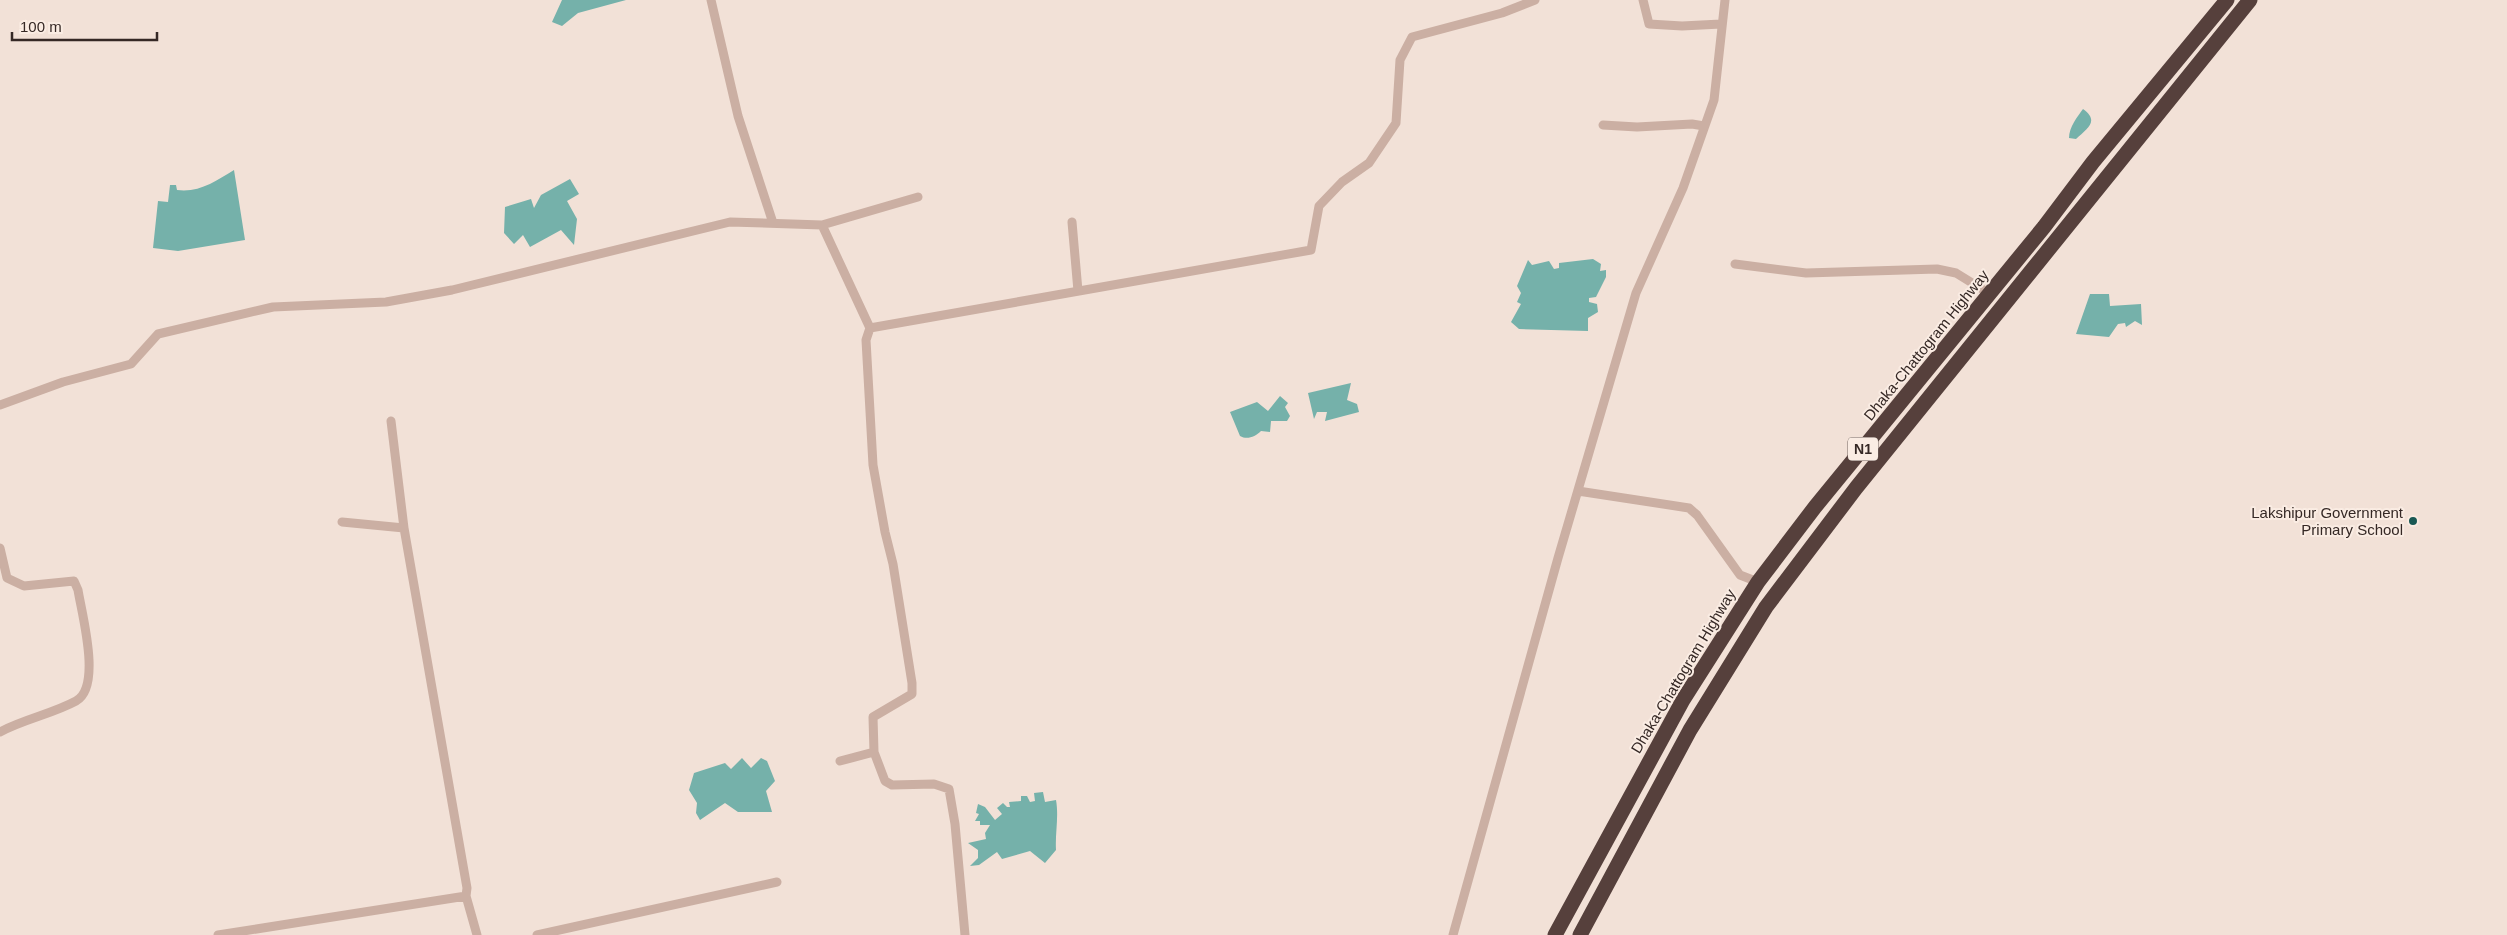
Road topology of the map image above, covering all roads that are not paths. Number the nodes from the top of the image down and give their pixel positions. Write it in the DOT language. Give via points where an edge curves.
graph roads {
  1 [pos="711,0"];
  2 [pos="1535,0"];
  3 [pos="1643,0"];
  4 [pos="1725,0"];
  5 [pos="2226,0"];
  6 [pos="2250,0"];
  7 [pos="1721,24"];
  8 [pos="1604,125"];
  9 [pos="1704,126"];
  10 [pos="918,197"];
  11 [pos="1072,222"];
  12 [pos="773,223"];
  13 [pos="822,225"];
  14 [pos="1735,264"];
  15 [pos="1078,291"];
  16 [pos="1990,294"];
  17 [pos="870,328"];
  18 [pos="0,405"];
  19 [pos="391,421"];
  20 [pos="1578,491"];
  21 [pos="342,522"];
  22 [pos="404,528"];
  23 [pos="0,548"];
  24 [pos="1758,582"];
  25 [pos="0,732"];
  26 [pos="874,752"];
  27 [pos="840,761"];
  28 [pos="777,882"];
  29 [pos="466,896"];
  30 [pos="218,935"];
  31 [pos="477,935"];
  32 [pos="537,935"];
  33 [pos="965,935"];
  34 [pos="1454,935"];
  35 [pos="1555,935"];
  36 [pos="1580,935"];
  1 -- 12 [label="street" via="738,116"];
  2 -- 15 [label="street" via="1502,13 1412,37 1400,60 1396,123 1369,163 1342,182 1319,206 1311,250"];
  3 -- 7 [label="street" via="1649,24"];
  4 -- 7 [label="street"];
  5 -- 16 [label="highway, Dhaka-Chattogram Highway / N1"];
  6 -- 36 [label="highway, N1" via="1856,488 1766,607 1690,730"];
  7 -- 9 [label="street" via="1714,100"];
  8 -- 9 [label="street"];
  9 -- 20 [label="street" via="1683,188 1636,293"];
  10 -- 13 [label="street"];
  11 -- 15 [label="street"];
  12 -- 13 [label="street"];
  12 -- 18 [label="street" via="730,222 452,290 386,302 273,307 158,334 131,364 63,382"];
  13 -- 17 [label="street"];
  14 -- 16 [label="street" via="1806,273 1937,269 1956,273"];
  15 -- 17 [label="street"];
  16 -- 24 [label="highway, Dhaka-Chattogram Highway / N1" via="1815,507"];
  17 -- 26 [label="street" via="866,340 873,466 912,683 912,694 873,717"];
  19 -- 22 [label="street"];
  20 -- 24 [label="street" via="1688,508 1698,515 1740,576"];
  20 -- 34 [label="street"];
  21 -- 22 [label="street"];
  22 -- 29 [label="street"];
  23 -- 25 [label="street" via="7,578 24,586 74,581 90,669 88,688 78,700"];
  24 -- 35 [label="highway, Dhaka-Chattogram Highway / N1" via="1683,700"];
  26 -- 27 [label="street"];
  26 -- 33 [label="street" via="885,780 892,785 934,784 949,788"];
  28 -- 32 [label="street"];
  29 -- 30 [label="street"];
  29 -- 31 [label="street"];
}
